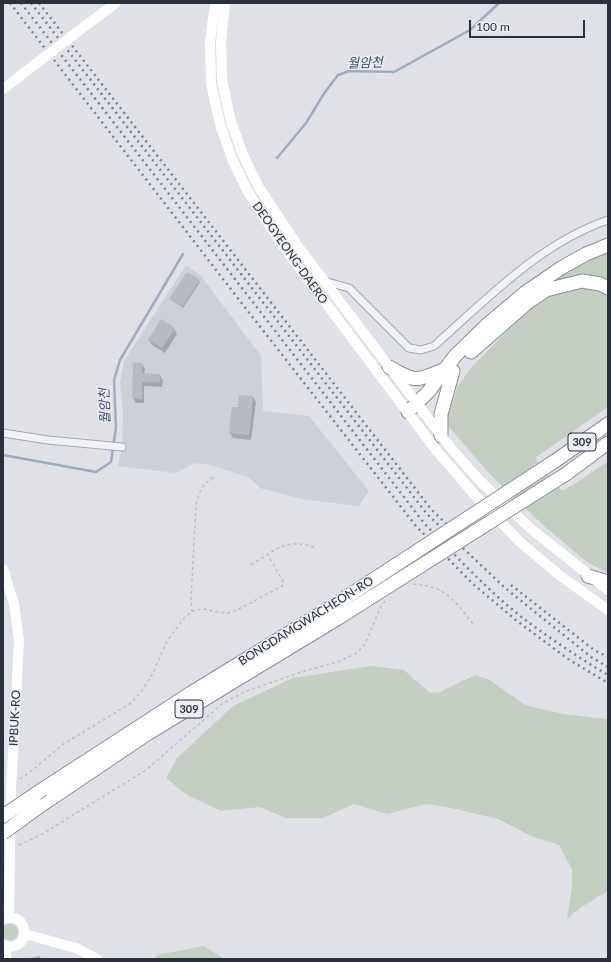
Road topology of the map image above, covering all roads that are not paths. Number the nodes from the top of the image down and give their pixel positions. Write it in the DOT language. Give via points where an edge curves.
graph roads {
  1 [pos="116,3"];
  2 [pos="215,3"];
  3 [pos="225,3"];
  4 [pos="3,89"];
  5 [pos="608,220"];
  6 [pos="608,245"];
  7 [pos="324,281"];
  8 [pos="608,288"];
  9 [pos="388,367"];
  10 [pos="449,370"];
  11 [pos="412,408"];
  12 [pos="607,424"];
  13 [pos="3,433"];
  14 [pos="441,436"];
  15 [pos="608,443"];
  16 [pos="122,447"];
  17 [pos="3,569"];
  18 [pos="588,576"];
  19 [pos="608,582"];
  20 [pos="608,590"];
  21 [pos="608,610"];
  22 [pos="3,816"];
  23 [pos="3,833"];
  24 [pos="6,918"];
  25 [pos="25,934"];
  26 [pos="4,946"];
  27 [pos="7,959"];
  28 [pos="97,959"];
  1 -- 4 [label="street, bridge"];
  2 -- 11 [label="street, DEOGYEONG-DAERO" via="210,42 211,84 220,124 232,159 248,192 283,246"];
  3 -- 7 [label="street, DEOGYEONG-DAERO" via="221,43 222,80 230,118 243,155 258,186"];
  5 -- 7 [label="street" via="591,226 552,248 501,285 434,346 421,350 408,348 349,288"];
  6 -- 10 [label="highway" via="561,268 526,292 455,356"];
  7 -- 9 [label="street, DEOGYEONG-DAERO"];
  8 -- 10 [label="highway" via="582,281 546,290 528,302"];
  9 -- 10 [label="highway" via="408,378 416,379"];
  9 -- 11 [label="street, DEOGYEONG-DAERO"];
  10 -- 11 [label="highway" via="442,384 429,391"];
  10 -- 14 [label="highway" via="441,414"];
  11 -- 14 [label="street"];
  11 -- 21 [label="street" via="436,450 519,541 559,575"];
  12 -- 22 [label="highway, BONGDAMGWACHEON-RO / 309, bridge" via="555,461 333,606 191,693"];
  13 -- 16 [label="street"];
  14 -- 18 [label="street" via="480,481 531,529"];
  15 -- 23 [label="highway, BONGDAMGWACHEON-RO / 309, bridge" via="566,474 340,617 147,734"];
  17 -- 24 [label="street, IPBUK-RO" via="14,604 19,641"];
  18 -- 19 [label="highway"];
  18 -- 20 [label="street"];
  24 -- 25 [label="street" via="21,922"];
  25 -- 26 [label="street" via="18,945"];
  25 -- 28 [label="street" via="76,948"];
  26 -- 27 [label="street"];
}
